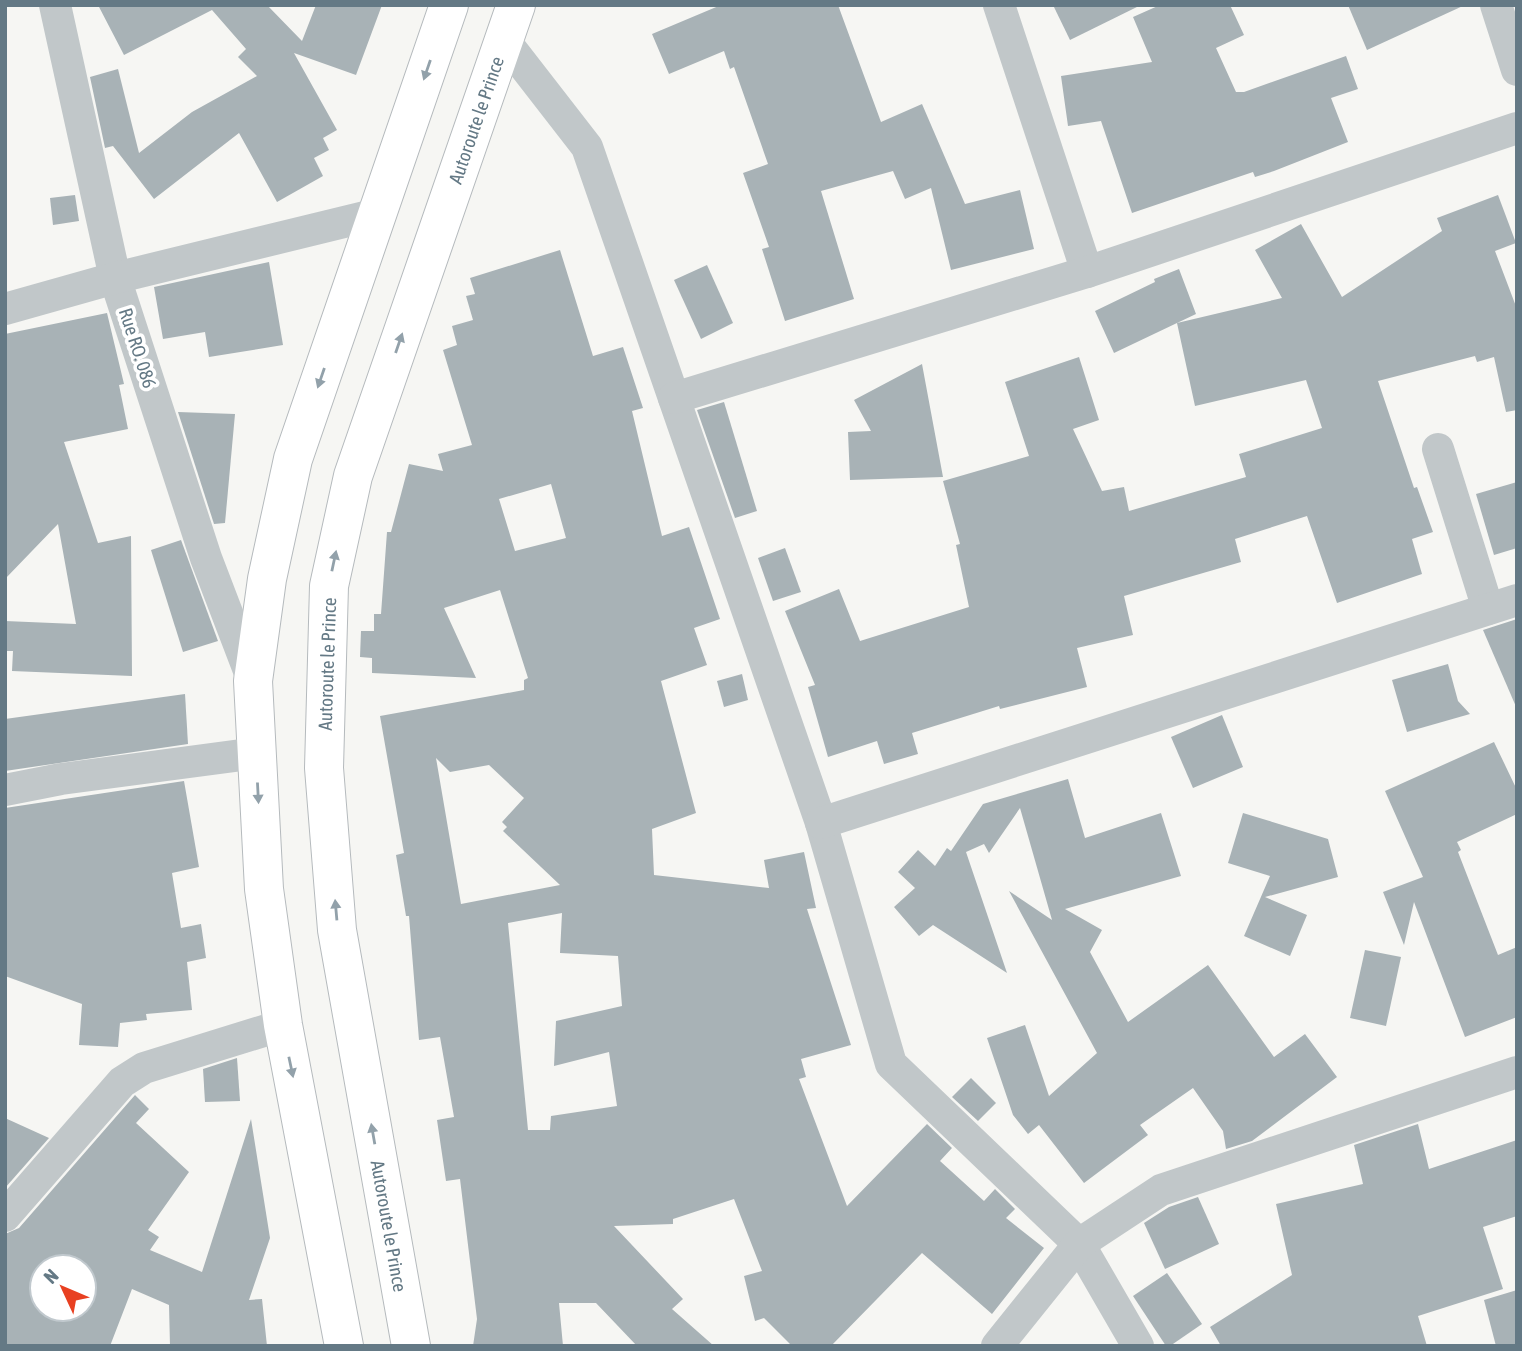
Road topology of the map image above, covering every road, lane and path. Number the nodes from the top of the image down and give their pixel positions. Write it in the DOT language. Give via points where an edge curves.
graph roads {
  1 [pos="55,5"];
  2 [pos="449,5"];
  3 [pos="999,5"];
  4 [pos="1496,5"];
  5 [pos="510,23"];
  6 [pos="1517,70"];
  7 [pos="1517,128"];
  8 [pos="377,214"];
  9 [pos="1087,272"];
  10 [pos="115,278"];
  11 [pos="5,309"];
  12 [pos="674,398"];
  13 [pos="1438,449"];
  14 [pos="1502,605"];
  15 [pos="253,681"];
  16 [pos="256,753"];
  17 [pos="5,790"];
  18 [pos="821,823"];
  19 [pos="282,1025"];
  20 [pos="1517,1072"];
  21 [pos="5,1216"];
  22 [pos="1079,1244"];
  23 [pos="344,1346"];
  24 [pos="411,1346"];
  25 [pos="997,1346"];
  26 [pos="1138,1346"];
  1 -- 10 [label="street, Rue RO. 086"];
  2 -- 8 [label="main road, one-way"];
  3 -- 9 [label="street"];
  4 -- 6 [label="street"];
  5 -- 12 [label="street" via="587,146"];
  24 -- 5 [label="main road, Autoroute le Prince, one-way" via="337,930 324,768 329,586 353,476"];
  7 -- 9 [label="street"];
  8 -- 10 [label="street"];
  8 -- 15 [label="main road, one-way" via="293,459 267,579"];
  9 -- 12 [label="street"];
  10 -- 11 [label="street"];
  10 -- 15 [label="street, Rue RO. 086" via="206,558"];
  12 -- 18 [label="street"];
  13 -- 14 [label="street"];
  14 -- 18 [label="street"];
  15 -- 16 [label="main road"];
  16 -- 17 [label="street"];
  16 -- 19 [label="main road, one-way" via="264,890"];
  18 -- 22 [label="street" via="891,1064"];
  19 -- 21 [label="street" via="144,1068 122,1082"];
  19 -- 23 [label="main road, one-way"];
  20 -- 22 [label="street" via="1161,1190"];
  22 -- 25 [label="street"];
  22 -- 26 [label="street"];
}
